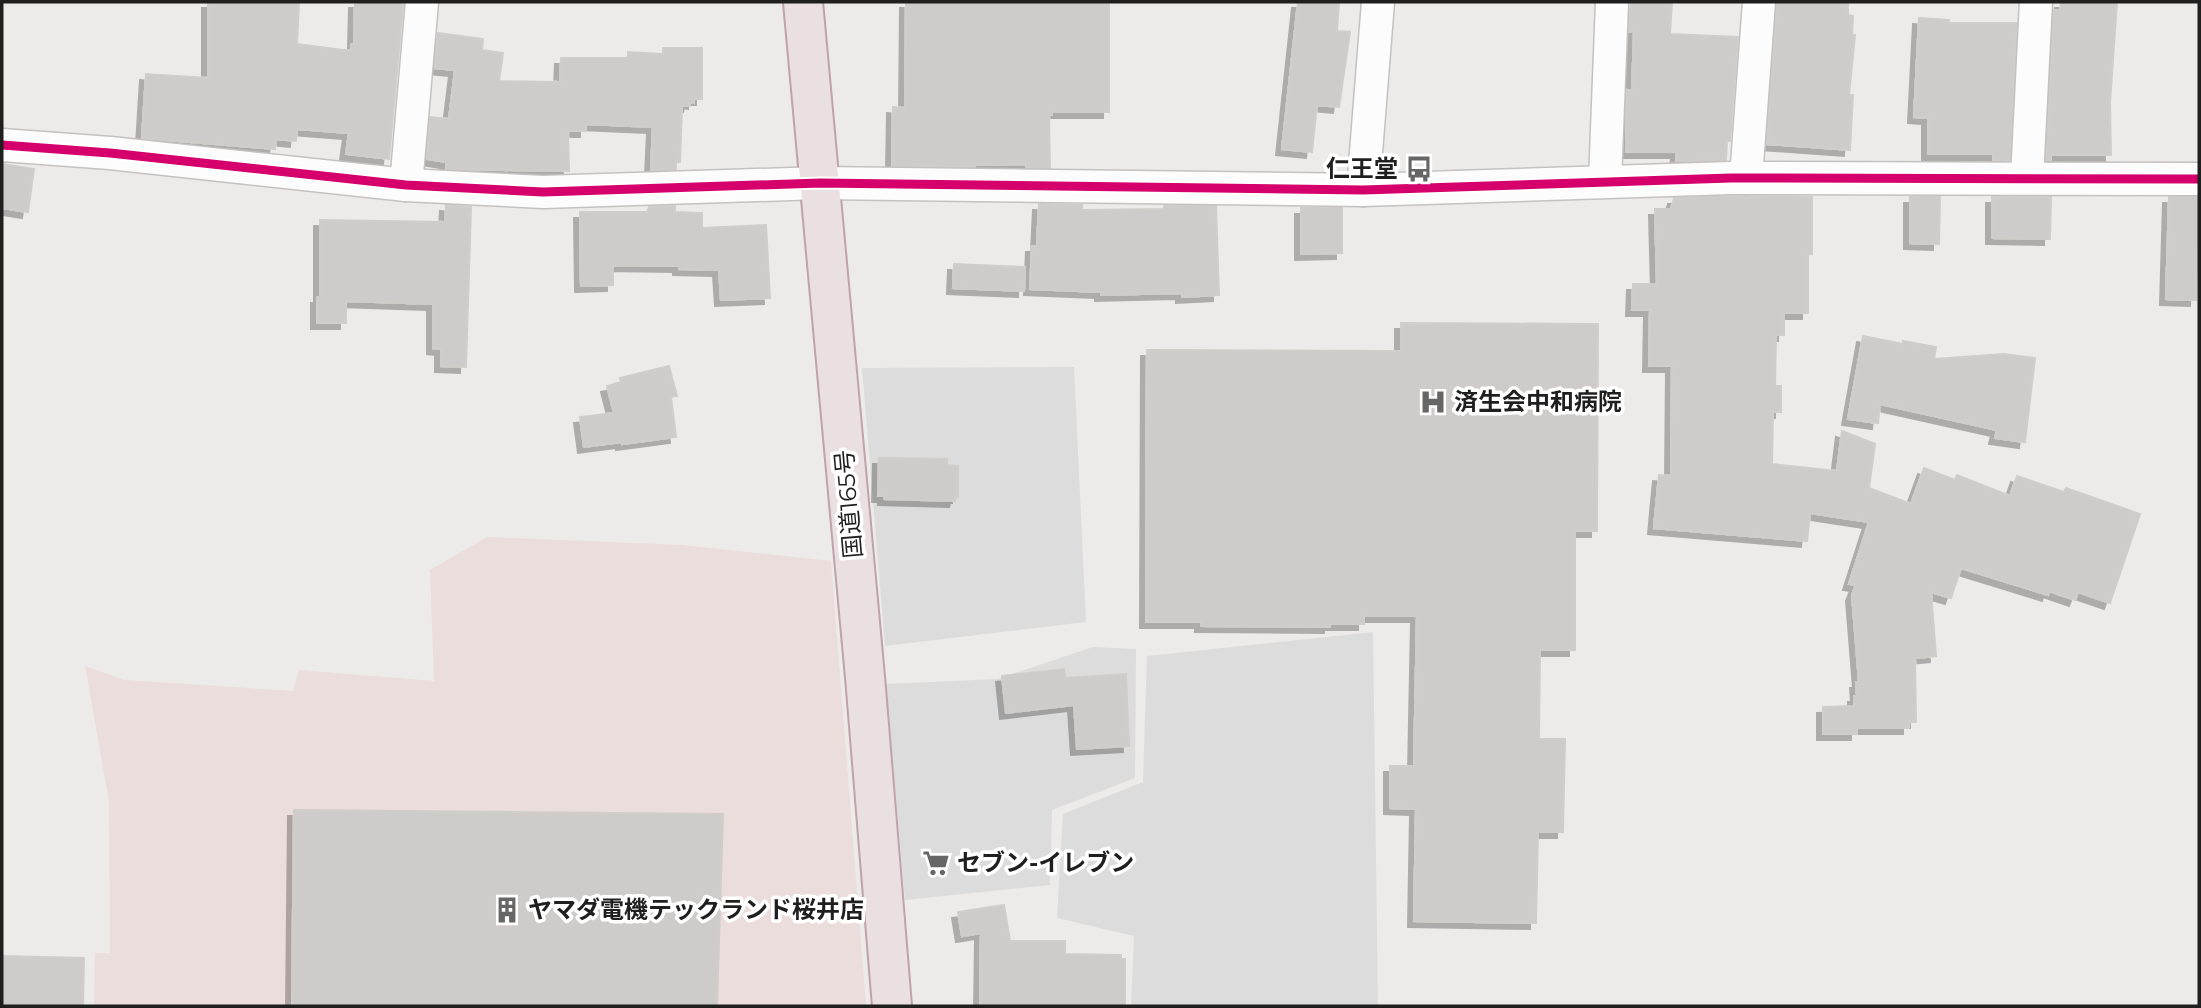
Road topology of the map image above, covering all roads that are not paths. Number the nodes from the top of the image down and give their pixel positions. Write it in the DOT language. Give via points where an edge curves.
graph roads {
  1 [pos="422,2"];
  2 [pos="803,2"];
  3 [pos="1378,2"];
  4 [pos="1612,2"];
  5 [pos="1759,2"];
  6 [pos="2036,2"];
  7 [pos="2,145"];
  8 [pos="1746,178"];
  9 [pos="2027,178"];
  10 [pos="2199,179"];
  11 [pos="1605,181"];
  12 [pos="820,183"];
  13 [pos="405,186"];
  14 [pos="1363,190"];
  15 [pos="892,1006"];
  1 -- 13 [label="street"];
  2 -- 12 [label="highway, 国道165号"];
  3 -- 14 [label="street"];
  4 -- 11 [label="street"];
  5 -- 8 [label="street"];
  6 -- 9 [label="street"];
  7 -- 13 [label="street"];
  8 -- 9 [label="street"];
  8 -- 11 [label="street"];
  9 -- 10 [label="street"];
  11 -- 14 [label="street"];
  12 -- 13 [label="street" via="543,192"];
  12 -- 14 [label="street"];
  12 -- 15 [label="highway, 国道165号"];
}
